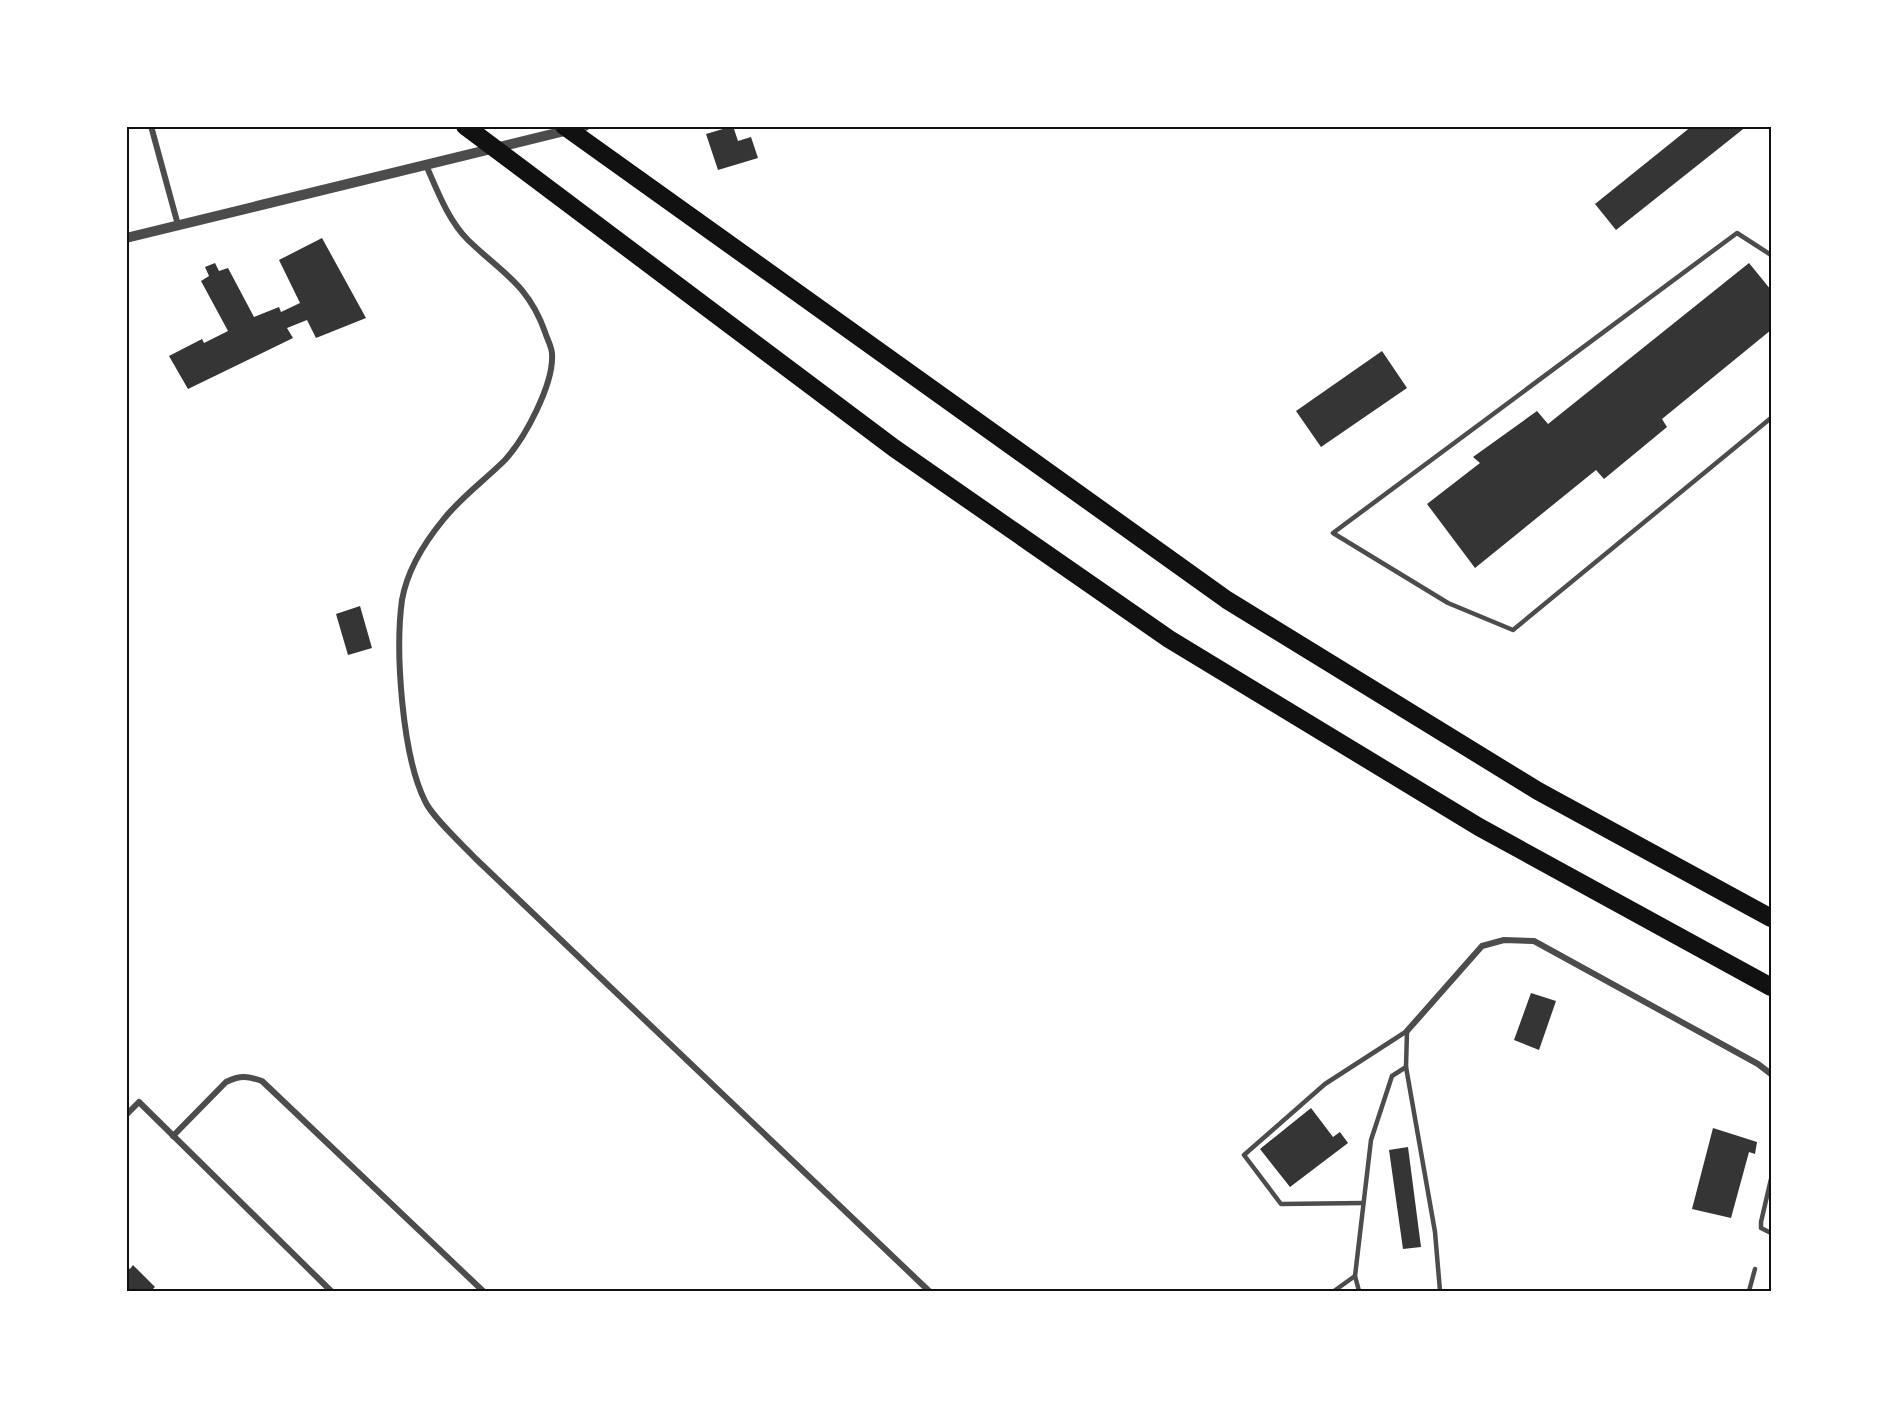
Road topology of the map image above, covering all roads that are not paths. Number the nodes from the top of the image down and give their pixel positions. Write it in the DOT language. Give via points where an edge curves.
graph roads {
  1 [pos="151,126"];
  2 [pos="465,126"];
  3 [pos="564,126"];
  4 [pos="585,126"];
  5 [pos="426,165"];
  6 [pos="178,225"];
  7 [pos="126,238"];
  8 [pos="1771,255"];
  9 [pos="1771,418"];
  10 [pos="1771,918"];
  11 [pos="1771,987"];
  12 [pos="1407,1030"];
  13 [pos="1406,1067"];
  14 [pos="1771,1074"];
  15 [pos="126,1115"];
  16 [pos="173,1136"];
  17 [pos="1771,1179"];
  18 [pos="1363,1203"];
  19 [pos="1771,1233"];
  20 [pos="1755,1269"];
  21 [pos="1356,1276"];
  22 [pos="331,1291"];
  23 [pos="483,1291"];
  24 [pos="928,1291"];
  25 [pos="1334,1291"];
  26 [pos="1359,1291"];
  27 [pos="1440,1291"];
  28 [pos="1749,1291"];
  1 -- 6 [label="street"];
  2 -- 11 [label="highway" via="894,448 1169,639 1479,827"];
  3 -- 10 [label="highway" via="1227,600 1538,791"];
  4 -- 5 [label="street"];
  5 -- 6 [label="street"];
  5 -- 24 [label="street" via="443,203 467,238 514,279 537,310 552,354 546,390 530,422 506,458 443,519 416,558 403,598 400,651 404,708 425,802 476,859"];
  6 -- 7 [label="street"];
  8 -- 9 [label="lane" via="1737,233 1333,532 1448,603 1513,630"];
  12 -- 13 [label="lane"];
  12 -- 14 [label="street" via="1482,946 1521,939 1544,947"];
  12 -- 18 [label="lane" via="1325,1084 1244,1155 1281,1203"];
  13 -- 18 [label="lane" via="1392,1076 1371,1140"];
  13 -- 27 [label="lane" via="1435,1232"];
  15 -- 16 [label="street" via="139,1102"];
  16 -- 22 [label="street"];
  16 -- 23 [label="street" via="226,1082 237,1076 262,1081"];
  17 -- 19 [label="lane" via="1761,1222 1761,1228"];
  18 -- 21 [label="lane"];
  20 -- 28 [label="lane"];
  21 -- 25 [label="lane"];
  21 -- 26 [label="lane"];
}
